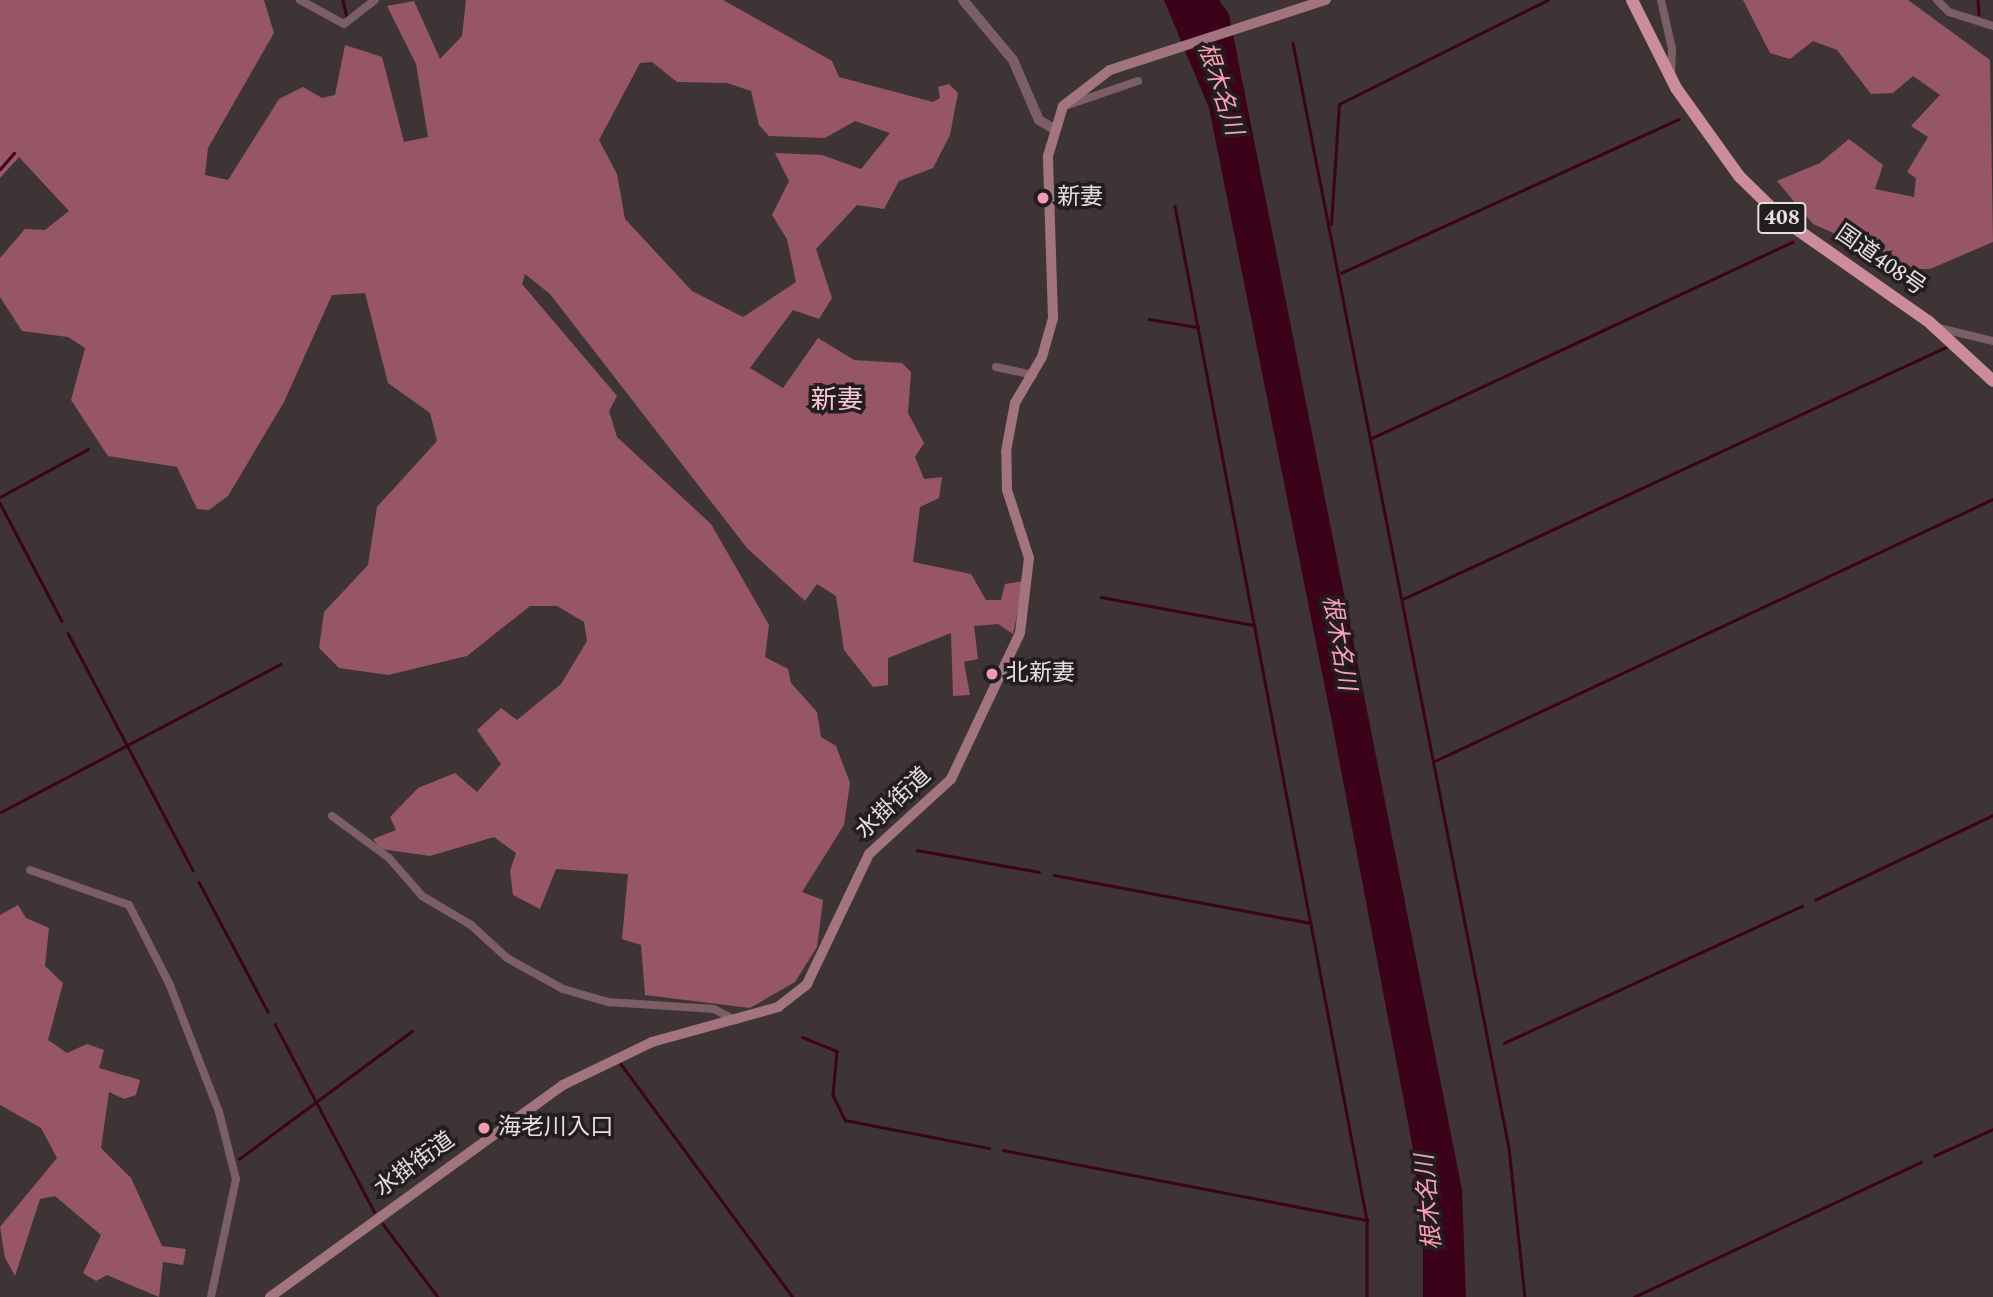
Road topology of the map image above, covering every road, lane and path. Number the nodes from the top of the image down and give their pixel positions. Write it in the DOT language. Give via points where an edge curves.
graph roads {
  1 [pos="300,0"];
  2 [pos="375,0"];
  3 [pos="963,0"];
  4 [pos="1326,0"];
  5 [pos="1632,0"];
  6 [pos="1661,0"];
  7 [pos="1937,0"];
  8 [pos="1993,26"];
  9 [pos="1671,78"];
  10 [pos="1138,80"];
  11 [pos="1063,106"];
  12 [pos="1054,129"];
  13 [pos="1935,327"];
  14 [pos="1993,341"];
  15 [pos="996,367"];
  16 [pos="1033,375"];
  17 [pos="1993,381"];
  18 [pos="332,816"];
  19 [pos="30,870"];
  20 [pos="735,1020"];
  21 [pos="211,1297"];
  22 [pos="270,1297"];
  1 -- 2 [label="street" via="344,24"];
  3 -- 12 [label="street" via="1013,60 1040,120"];
  4 -- 11 [label="main road" via="1110,70"];
  5 -- 9 [label="highway, 国道408号 / 408"];
  6 -- 9 [label="street" via="1672,49"];
  7 -- 8 [label="street" via="1958,16"];
  9 -- 13 [label="highway, 国道408号 / 408" via="1718,152 1763,201"];
  10 -- 11 [label="street"];
  11 -- 12 [label="main road, 水掛街道"];
  12 -- 16 [label="main road, 水掛街道" via="1048,156 1053,318"];
  13 -- 14 [label="street"];
  13 -- 17 [label="highway, 国道408号 / 408"];
  15 -- 16 [label="street"];
  16 -- 20 [label="main road, 水掛街道" via="1015,402 1006,451 1007,490 1029,558 1020,633 942,791 869,854 807,984 778,1007"];
  18 -- 20 [label="street" via="389,858 422,896 471,925 508,958 563,989 608,1002 714,1009"];
  19 -- 21 [label="street" via="129,905 169,983 219,1112 236,1179"];
  20 -- 22 [label="main road, 水掛街道" via="652,1042 564,1085"];
}
